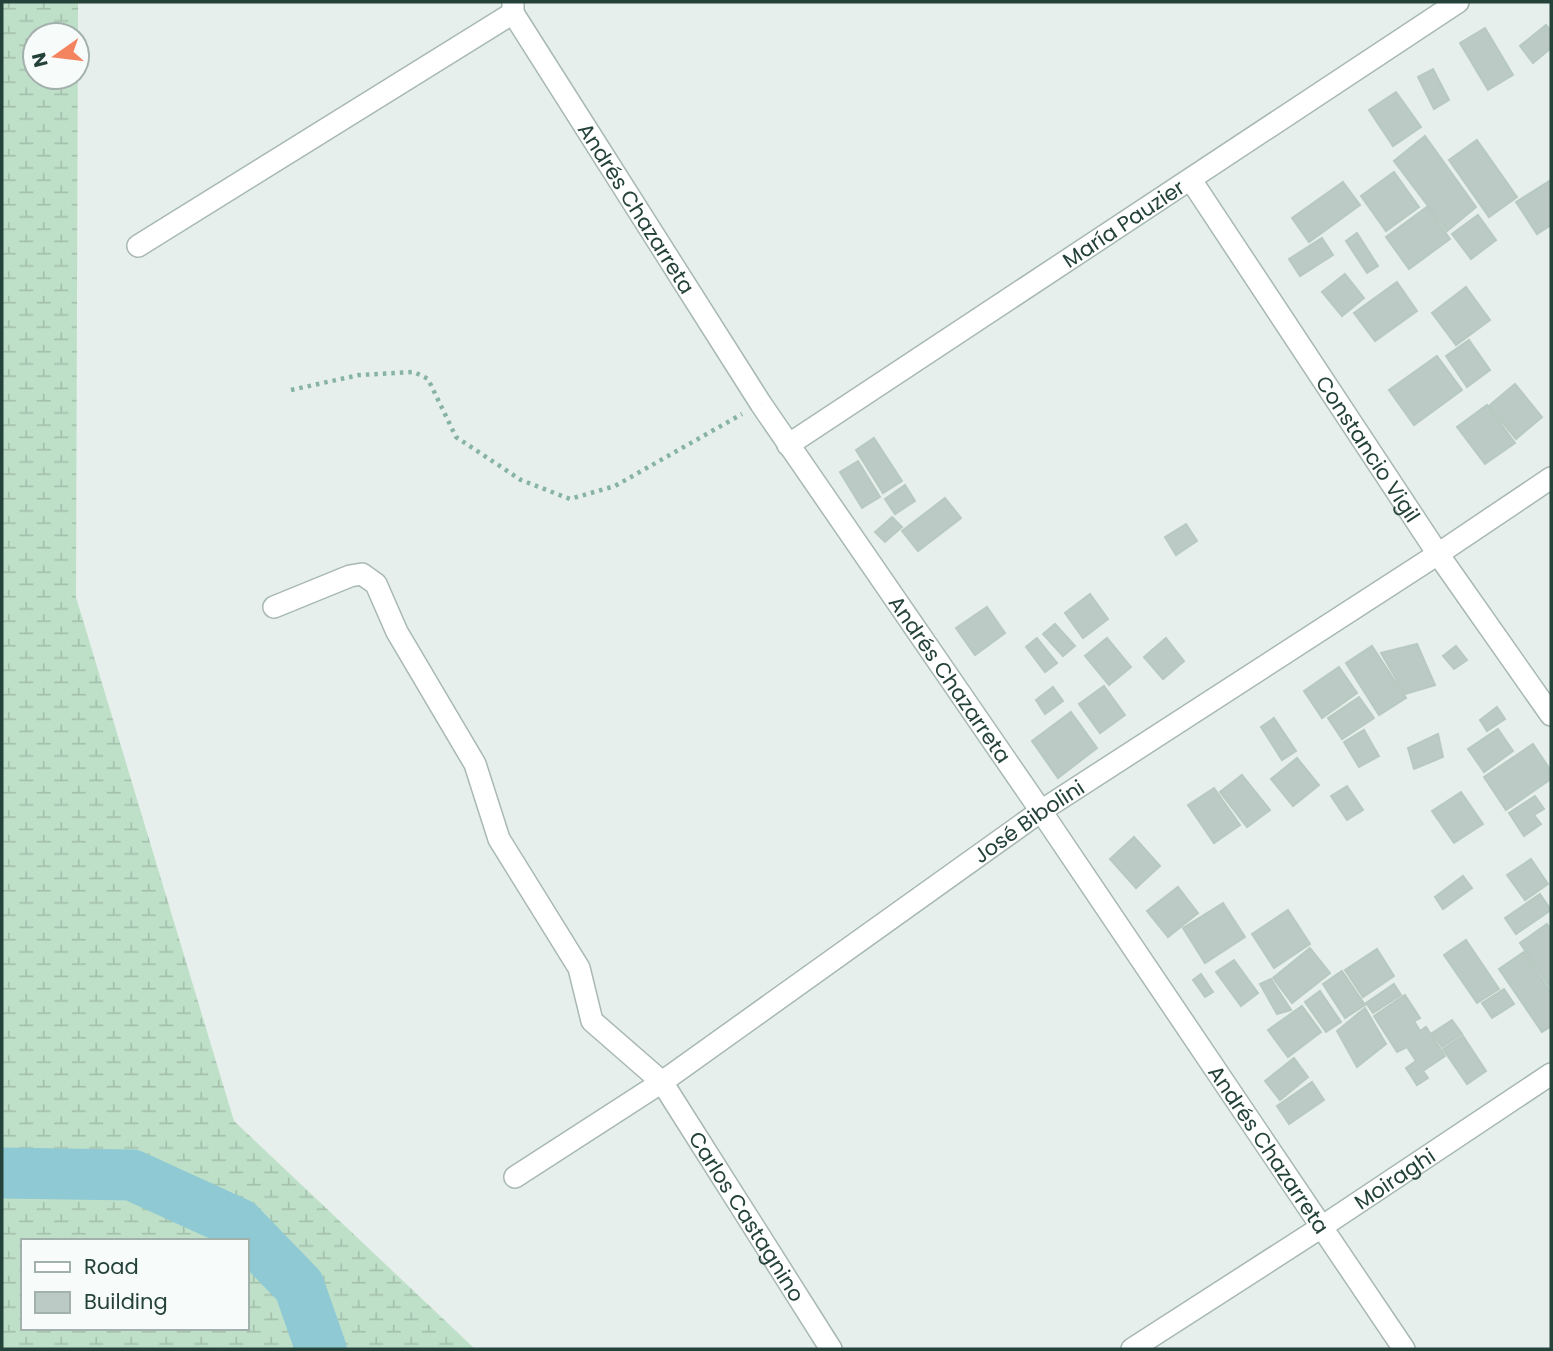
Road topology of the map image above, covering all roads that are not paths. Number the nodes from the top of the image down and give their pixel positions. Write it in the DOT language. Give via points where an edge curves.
graph roads {
  1 [pos="1458,2"];
  2 [pos="513,7"];
  3 [pos="1191,180"];
  4 [pos="138,246"];
  5 [pos="789,445"];
  6 [pos="1551,478"];
  7 [pos="1438,554"];
  8 [pos="274,607"];
  9 [pos="1551,715"];
  10 [pos="1041,811"];
  11 [pos="1551,1074"];
  12 [pos="662,1082"];
  13 [pos="515,1177"];
  14 [pos="1320,1228"];
  15 [pos="831,1349"];
  16 [pos="1132,1349"];
  17 [pos="1404,1349"];
  1 -- 3 [label="street, María Pauzier"];
  2 -- 4 [label="street"];
  2 -- 5 [label="street, Andrés Chazarreta"];
  3 -- 5 [label="street, María Pauzier"];
  3 -- 7 [label="street, Constancio Vigil"];
  5 -- 10 [label="street, Andrés Chazarreta"];
  6 -- 7 [label="street, José Bibolini"];
  7 -- 9 [label="street, Constancio Vigil"];
  7 -- 10 [label="street, José Bibolini"];
  8 -- 12 [label="street, Carlos Castagnino" via="350,576 362,574 376,584 397,632 475,764 499,839 579,968 592,1021"];
  10 -- 12 [label="street, José Bibolini"];
  10 -- 14 [label="street, Andrés Chazarreta"];
  11 -- 14 [label="street, Moiraghi"];
  12 -- 13 [label="street, José Bibolini"];
  12 -- 15 [label="street, Carlos Castagnino"];
  14 -- 16 [label="street, Moiraghi"];
  14 -- 17 [label="street, Andrés Chazarreta"];
}
